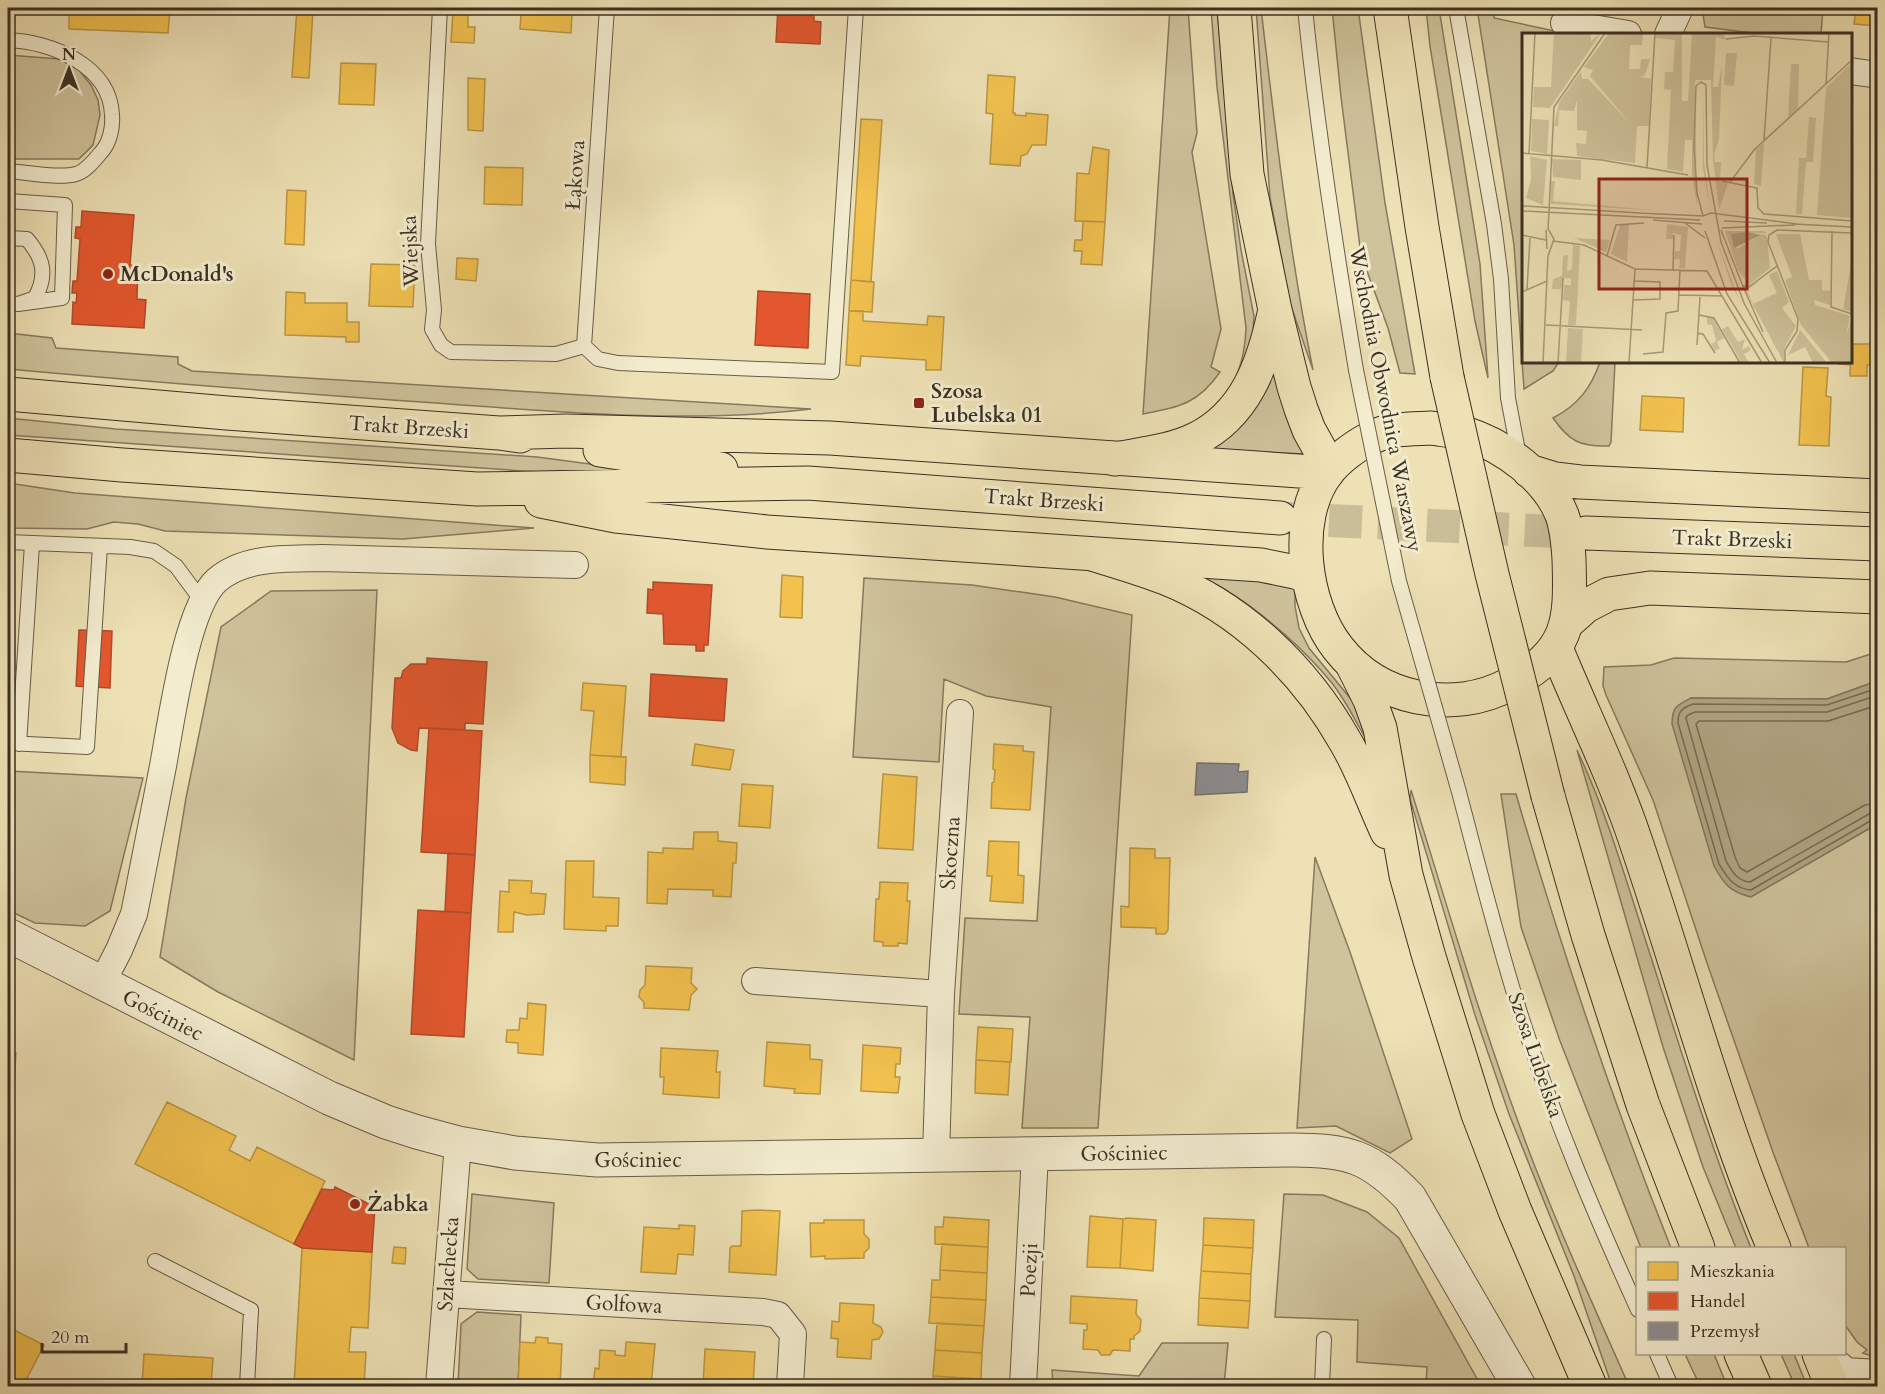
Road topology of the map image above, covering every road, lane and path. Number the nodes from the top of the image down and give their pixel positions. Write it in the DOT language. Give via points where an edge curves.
graph roads {
  1 [pos="440,8"];
  2 [pos="607,8"];
  3 [pos="856,8"];
  4 [pos="1234,8"];
  5 [pos="1305,8"];
  6 [pos="1390,8"];
  7 [pos="1456,8"];
  8 [pos="1680,8"];
  9 [pos="1563,23"];
  10 [pos="1622,33"];
  11 [pos="1668,33"];
  12 [pos="8,40"];
  13 [pos="1852,71"];
  14 [pos="1878,75"];
  15 [pos="8,171"];
  16 [pos="8,201"];
  17 [pos="8,238"];
  18 [pos="13,304"];
  19 [pos="1275,310"];
  20 [pos="584,346"];
  21 [pos="8,394"];
  22 [pos="499,433"];
  23 [pos="8,455"];
  24 [pos="1115,459"];
  25 [pos="1525,468"];
  26 [pos="1327,473"];
  27 [pos="808,483"];
  28 [pos="477,489"];
  29 [pos="1878,496"];
  30 [pos="1280,518"];
  31 [pos="1586,533"];
  32 [pos="8,542"];
  33 [pos="32,544"];
  34 [pos="1878,544"];
  35 [pos="100,546"];
  36 [pos="8,551"];
  37 [pos="1095,555"];
  38 [pos="574,565"];
  39 [pos="1307,576"];
  40 [pos="1878,597"];
  41 [pos="202,601"];
  42 [pos="1562,635"];
  43 [pos="1352,664"];
  44 [pos="960,713"];
  45 [pos="13,744"];
  46 [pos="1459,792"];
  47 [pos="1406,875"];
  48 [pos="8,935"];
  49 [pos="754,981"];
  50 [pos="102,983"];
  51 [pos="941,994"];
  52 [pos="458,1143"];
  53 [pos="1035,1154"];
  54 [pos="936,1156"];
  55 [pos="1698,1247"];
  56 [pos="1774,1247"];
  57 [pos="154,1261"];
  58 [pos="446,1294"];
  59 [pos="1636,1306"];
  60 [pos="1324,1339"];
  61 [pos="1658,1355"];
  62 [pos="1742,1355"];
  63 [pos="1819,1355"];
  64 [pos="1829,1355"];
  65 [pos="1878,1373"];
  66 [pos="247,1386"];
  67 [pos="439,1386"];
  68 [pos="790,1386"];
  69 [pos="1023,1386"];
  70 [pos="1322,1386"];
  71 [pos="1519,1386"];
  72 [pos="1590,1386"];
  73 [pos="1671,1386"];
  74 [pos="1755,1386"];
  75 [pos="1832,1386"];
  1 -- 20 [label="lane, Wiejska" via="428,243 432,329 441,345 451,352 556,354"];
  2 -- 20 [label="lane, Łąkowa"];
  3 -- 20 [label="lane" via="832,372 618,363 598,359"];
  4 -- 19 [label="main road" via="1247,174"];
  5 -- 46 [label="lane, Wschodnia Obwodnica Warszawy, bridge" via="1331,215 1356,370 1399,581"];
  6 -- 55 [label="main road, bridge" via="1447,376 1495,585 1588,935 1643,1105"];
  7 -- 25 [label="lane" via="1494,224 1508,399"];
  8 -- 11 [label="street"];
  9 -- 10 [label="street"];
  12 -- 15 [label="lane" via="50,46 70,55 91,72 111,100 112,123 107,145 77,174"];
  13 -- 14 [label="street"];
  16 -- 18 [label="lane" via="65,205 62,298"];
  17 -- 18 [label="lane" via="27,239 39,254 42,270 35,298"];
  19 -- 24 [label="main road" via="1250,389 1220,425 1195,440"];
  19 -- 26 [label="main road" via="1301,409"];
  21 -- 22 [label="main road, Trakt Brzeski"];
  22 -- 24 [label="main road" via="566,431 830,438"];
  22 -- 27 [label="main road, Trakt Brzeski"];
  23 -- 28 [label="main road, Trakt Brzeski"];
  24 -- 26 [label="main road"];
  25 -- 26 [label="main road" via="1490,444 1466,434 1431,428 1374,436"];
  25 -- 29 [label="main road" via="1555,479 1580,482"];
  25 -- 42 [label="main road" via="1548,491 1564,523 1569,551"];
  26 -- 39 [label="main road" via="1308,517"];
  27 -- 28 [label="main road, Trakt Brzeski"];
  27 -- 30 [label="main road, Trakt Brzeski"];
  28 -- 37 [label="main road" via="616,516 767,532"];
  31 -- 34 [label="main road, Trakt Brzeski"];
  32 -- 33 [label="lane"];
  33 -- 35 [label="lane"];
  33 -- 36 [label="lane"];
  33 -- 45 [label="lane"];
  35 -- 41 [label="lane" via="154,551 176,566"];
  35 -- 45 [label="lane" via="87,747"];
  37 -- 39 [label="main road" via="1260,565"];
  37 -- 47 [label="main road" via="1166,578 1194,593 1234,616 1289,663 1345,741"];
  38 -- 41 [label="street" via="322,558 264,561 229,571"];
  39 -- 43 [label="main road" via="1324,627"];
  40 -- 42 [label="main road" via="1650,588 1608,594 1586,606"];
  41 -- 50 [label="street" via="180,676 134,914"];
  42 -- 43 [label="main road" via="1533,671 1505,687 1453,700 1419,698 1396,691"];
  42 -- 56 [label="main road" via="1637,844 1709,1071"];
  43 -- 47 [label="main road" via="1380,728"];
  44 -- 51 [label="street, Skoczna"];
  46 -- 59 [label="lane, Szosa Lubelska" via="1522,1020 1564,1135"];
  47 -- 72 [label="main road" via="1496,1164"];
  48 -- 50 [label="street, Gościniec"];
  49 -- 51 [label="street"];
  50 -- 52 [label="street, Gościniec" via="356,1110"];
  51 -- 54 [label="street, Skoczna"];
  52 -- 54 [label="street, Gościniec" via="515,1153 597,1160"];
  52 -- 58 [label="street, Szlachecka"];
  53 -- 54 [label="street, Gościniec"];
  53 -- 69 [label="street, Poezji"];
  53 -- 71 [label="street, Gościniec" via="1317,1150 1360,1159 1392,1179 1410,1198"];
  57 -- 66 [label="lane" via="251,1310"];
  58 -- 67 [label="street, Szlachecka"];
  58 -- 68 [label="street, Golfowa" via="778,1315 793,1334"];
  60 -- 70 [label="lane"];
  61 -- 73 [label="lane"];
  62 -- 74 [label="main road"];
  63 -- 75 [label="main road"];
  64 -- 65 [label="street" via="1846,1371"];
}
